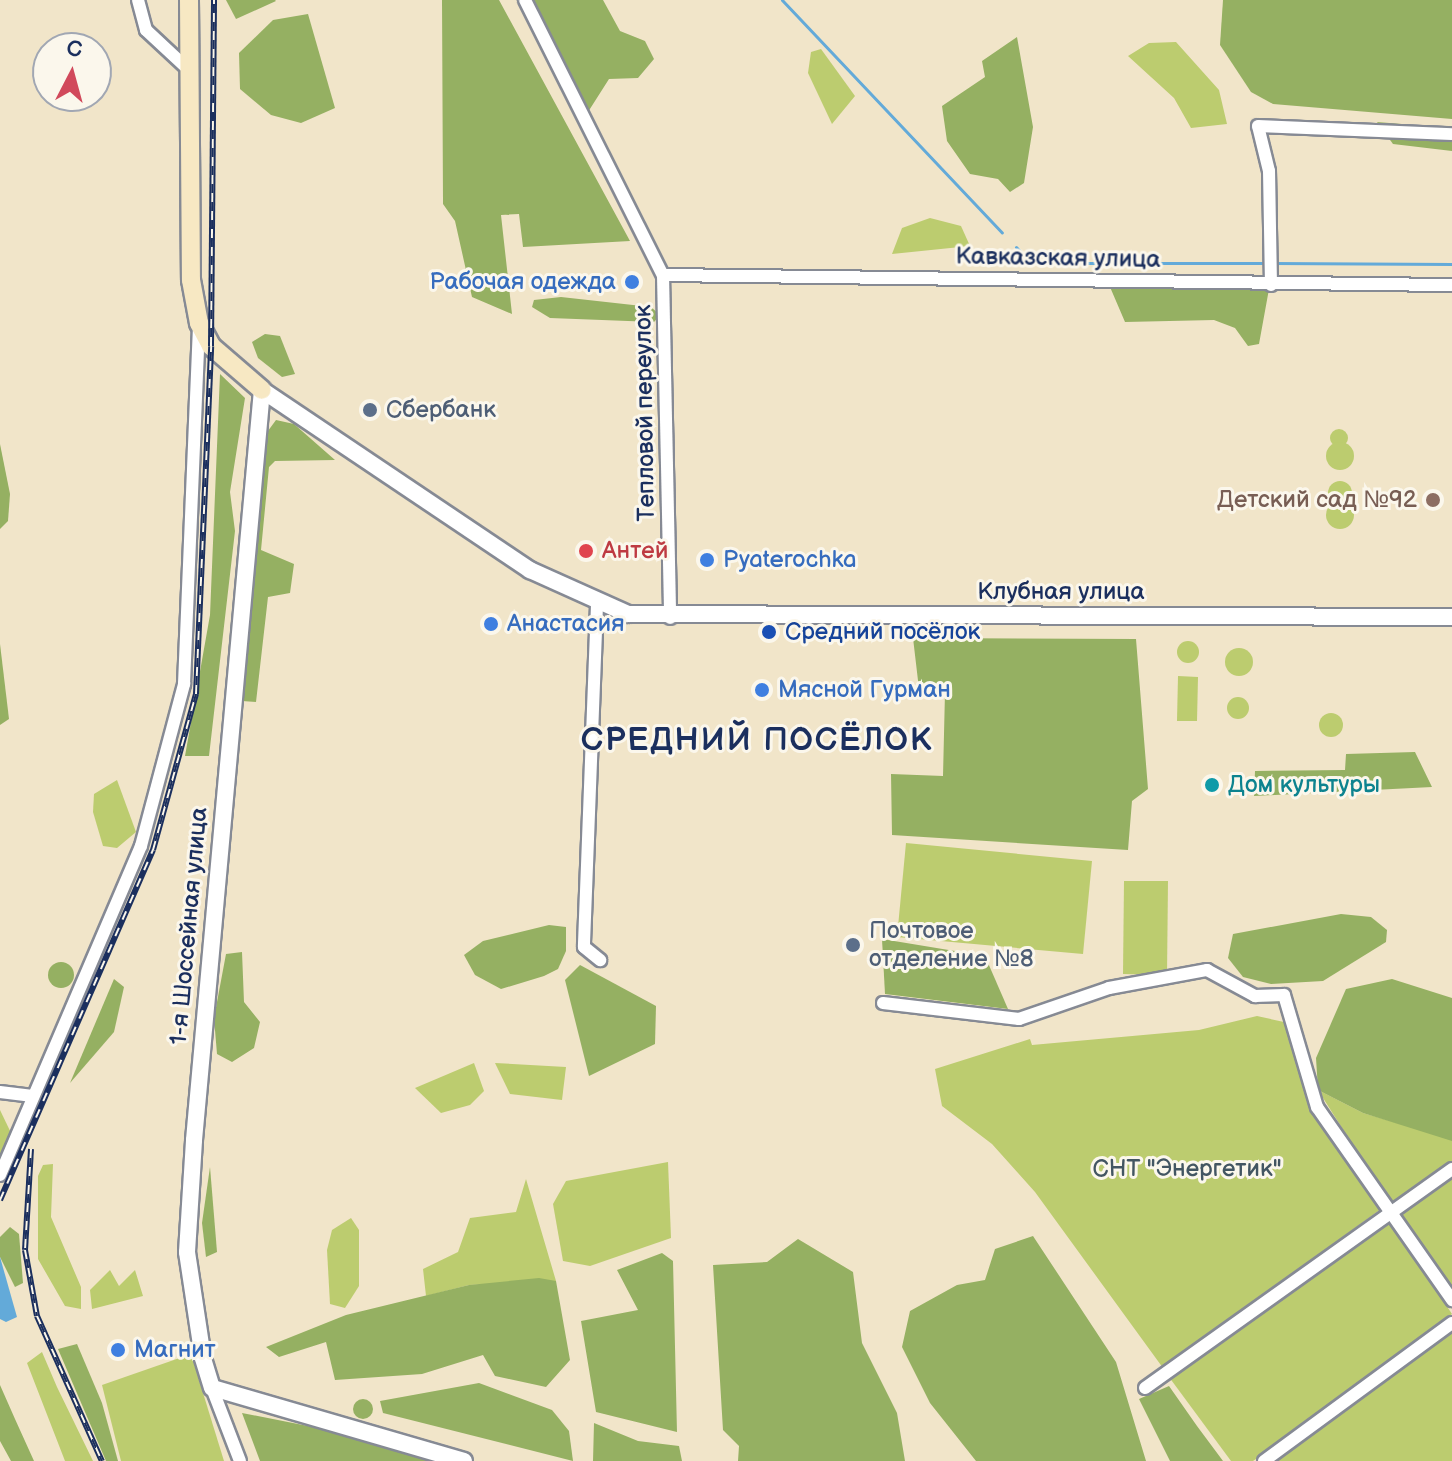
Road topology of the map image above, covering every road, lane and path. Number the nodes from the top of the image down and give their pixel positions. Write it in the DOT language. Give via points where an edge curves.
graph roads {
  1 [pos="138,0"];
  2 [pos="189,0"];
  3 [pos="525,0"];
  4 [pos="188,69"];
  5 [pos="1452,134"];
  6 [pos="663,275"];
  7 [pos="1271,280"];
  8 [pos="1452,285"];
  9 [pos="199,323"];
  10 [pos="262,390"];
  11 [pos="597,605"];
  12 [pos="1452,617"];
  13 [pos="670,618"];
  14 [pos="600,960"];
  15 [pos="883,1003"];
  16 [pos="0,1092"];
  17 [pos="33,1096"];
  18 [pos="1452,1169"];
  19 [pos="0,1175"];
  20 [pos="1389,1210"];
  21 [pos="1452,1300"];
  22 [pos="1452,1323"];
  23 [pos="212,1388"];
  24 [pos="1145,1388"];
  25 [pos="240,1461"];
  26 [pos="464,1461"];
  27 [pos="1264,1461"];
  1 -- 4 [label="street" via="146,30"];
  2 -- 4 [label="main road"];
  3 -- 6 [label="street, Тепловой переулок"];
  4 -- 9 [label="main road" via="191,280"];
  5 -- 7 [label="street" via="1258,126 1269,171"];
  6 -- 7 [label="street, Кавказская улица"];
  6 -- 13 [label="street, Тепловой переулок"];
  7 -- 8 [label="street, Кавказская улица"];
  9 -- 10 [label="main road" via="211,346"];
  9 -- 17 [label="street" via="184,684 141,846"];
  10 -- 11 [label="street, Клубная улица" via="470,533"];
  10 -- 23 [label="street, 1-я Шоссейная улица" via="187,1252"];
  11 -- 13 [label="street, Клубная улица"];
  11 -- 14 [label="street" via="584,947"];
  12 -- 13 [label="street, Клубная улица"];
  15 -- 20 [label="street" via="1019,1019 1109,988 1207,970 1255,996 1284,995 1317,1107"];
  16 -- 17 [label="street"];
  17 -- 19 [label="street"];
  18 -- 20 [label="street"];
  20 -- 21 [label="street"];
  20 -- 24 [label="street"];
  22 -- 27 [label="street"];
  23 -- 25 [label="street, 1-я Шоссейная улица"];
  23 -- 26 [label="street"];
}
